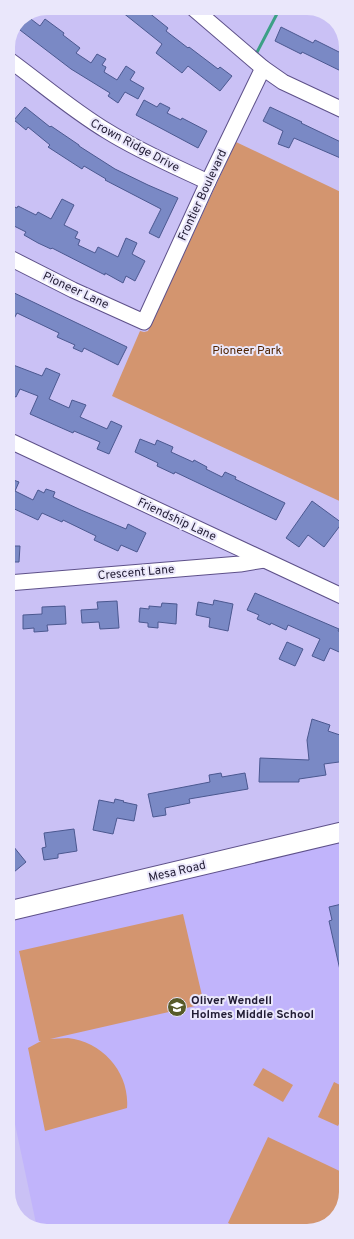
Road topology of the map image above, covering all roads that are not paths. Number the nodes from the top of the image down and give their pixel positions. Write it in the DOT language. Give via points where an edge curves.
graph roads {
  1 [pos="201,15"];
  2 [pos="15,64"];
  3 [pos="263,68"];
  4 [pos="339,109"];
  5 [pos="208,182"];
  6 [pos="15,261"];
  7 [pos="144,322"];
  8 [pos="15,443"];
  9 [pos="264,560"];
  10 [pos="15,582"];
  11 [pos="339,595"];
  12 [pos="339,833"];
  13 [pos="15,910"];
  1 -- 3 [label="street"];
  2 -- 5 [label="street, Crown Ridge Drive" via="82,116 135,148"];
  3 -- 4 [label="street" via="282,82"];
  3 -- 5 [label="street, Frontier Boulevard"];
  5 -- 7 [label="street, Frontier Boulevard"];
  6 -- 7 [label="street, Pioneer Lane"];
  8 -- 9 [label="street, Friendship Lane"];
  9 -- 10 [label="street, Crescent Lane"];
  9 -- 11 [label="street, Friendship Lane"];
  12 -- 13 [label="main road, Mesa Road"];
}
